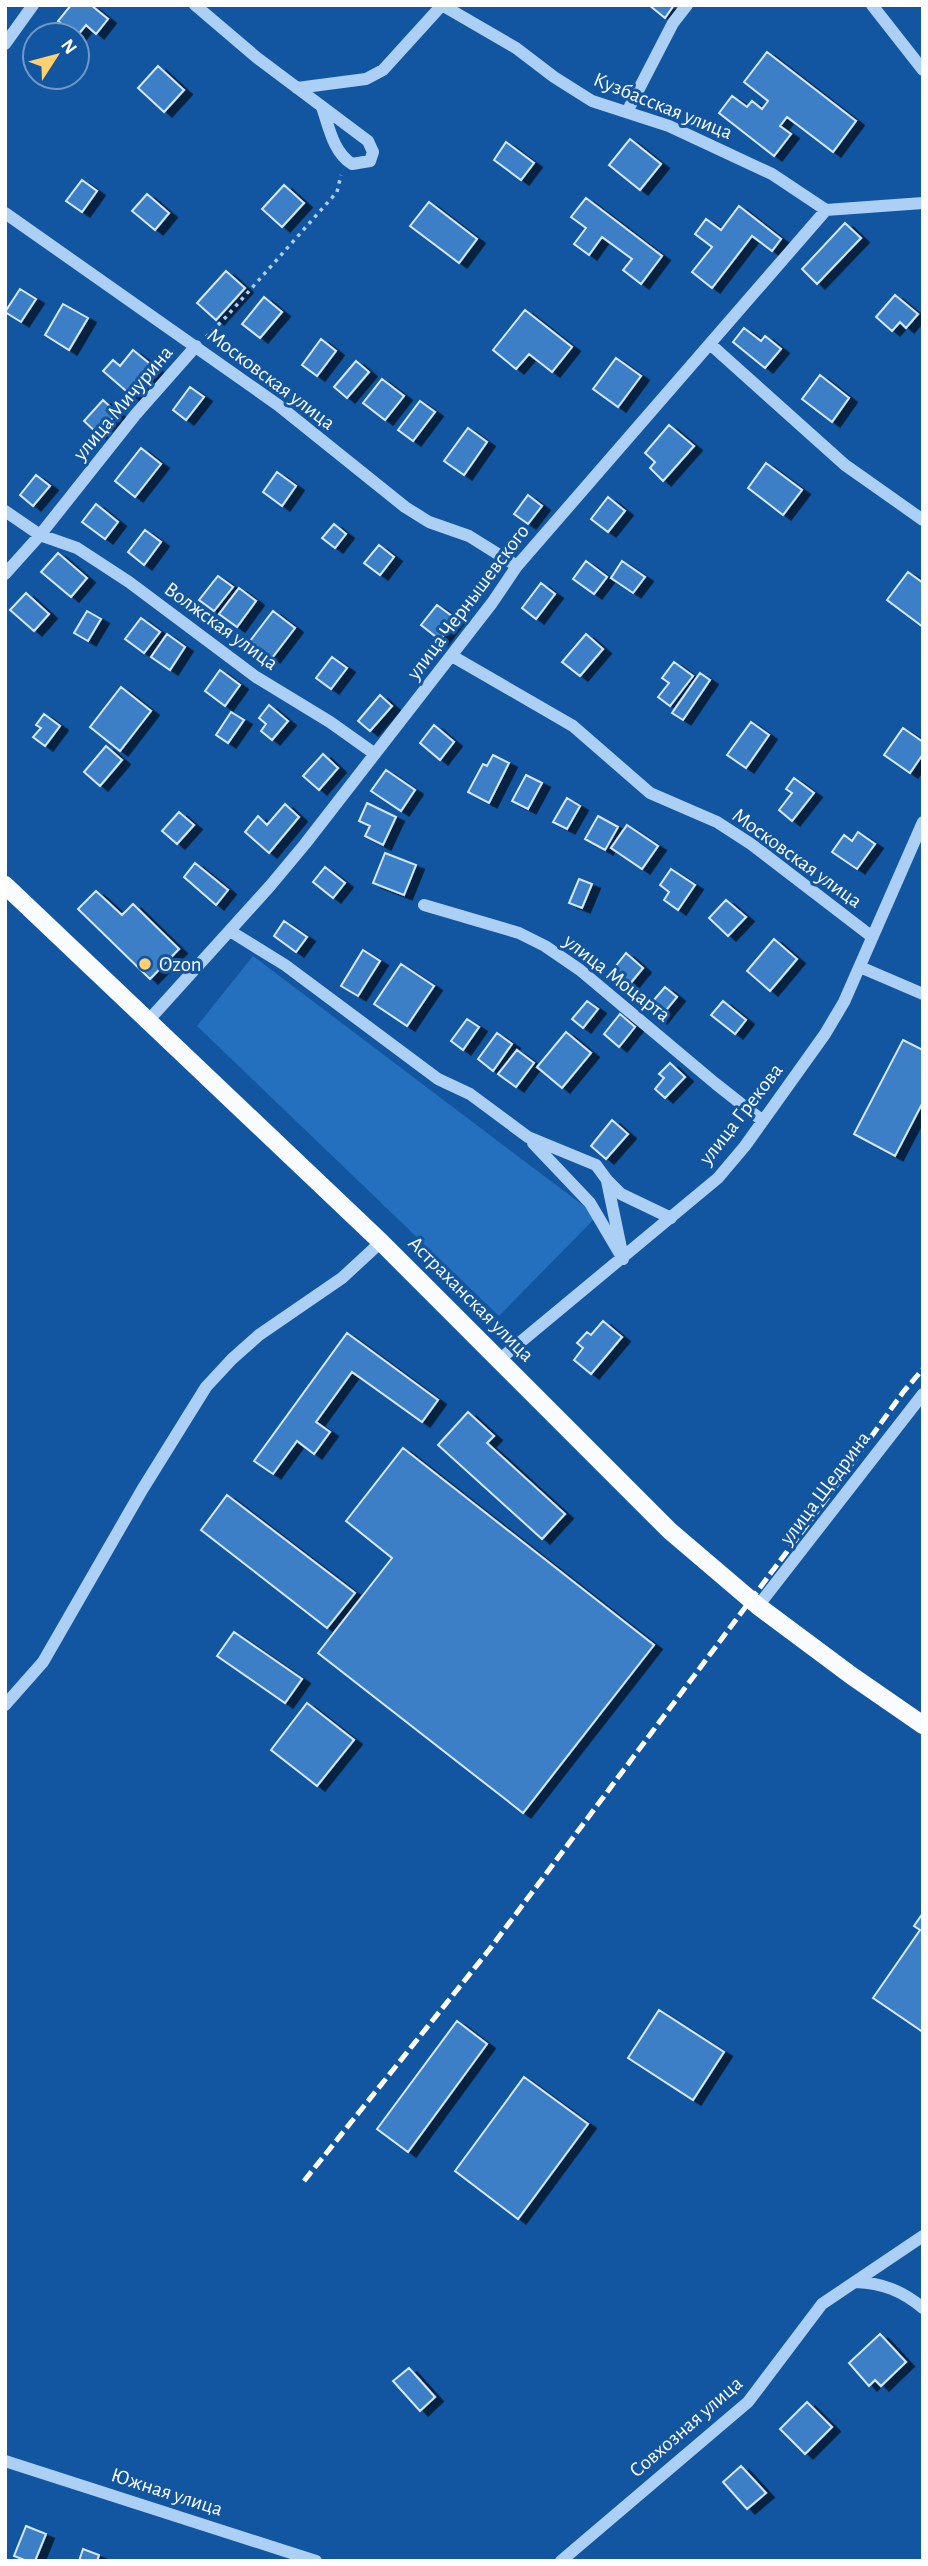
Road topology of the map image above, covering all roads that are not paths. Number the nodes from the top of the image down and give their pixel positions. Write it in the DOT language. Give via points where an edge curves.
graph roads {
  1 [pos="33,5"];
  2 [pos="195,5"];
  3 [pos="442,5"];
  4 [pos="687,5"];
  5 [pos="872,5"];
  6 [pos="5,44"];
  7 [pos="923,70"];
  8 [pos="297,88"];
  9 [pos="322,107"];
  10 [pos="627,112"];
  11 [pos="923,203"];
  12 [pos="826,210"];
  13 [pos="5,213"];
  14 [pos="710,344"];
  15 [pos="196,346"];
  16 [pos="5,511"];
  17 [pos="923,520"];
  18 [pos="40,535"];
  19 [pos="517,566"];
  20 [pos="5,574"];
  21 [pos="452,656"];
  22 [pos="375,754"];
  23 [pos="923,822"];
  24 [pos="5,885"];
  25 [pos="424,905"];
  26 [pos="230,931"];
  27 [pos="871,936"];
  28 [pos="860,967"];
  29 [pos="923,994"];
  30 [pos="147,1022"];
  31 [pos="763,1121"];
  32 [pos="528,1138"];
  33 [pos="607,1180"];
  34 [pos="671,1218"];
  35 [pos="381,1242"];
  36 [pos="622,1259"];
  37 [pos="500,1359"];
  38 [pos="923,1394"];
  39 [pos="758,1606"];
  40 [pos="5,1705"];
  41 [pos="923,1725"];
  42 [pos="923,2236"];
  43 [pos="856,2282"];
  44 [pos="923,2308"];
  45 [pos="5,2461"];
  46 [pos="317,2561"];
  47 [pos="561,2561"];
  1 -- 6 [label="street"];
  2 -- 8 [label="street"];
  3 -- 8 [label="street" via="383,70 366,79"];
  3 -- 10 [label="street, Кузбасская улица" via="516,48 592,101"];
  4 -- 10 [label="street"];
  5 -- 7 [label="street"];
  8 -- 9 [label="street"];
  9 -- 9 [label="street" via="344,159 352,164 370,161 373,152 368,141"];
  10 -- 12 [label="street, Кузбасская улица" via="669,126 772,174"];
  11 -- 12 [label="street"];
  12 -- 14 [label="street, улица Чернышевского"];
  13 -- 15 [label="street, Московская улица"];
  14 -- 17 [label="street" via="845,465"];
  14 -- 19 [label="street, улица Чернышевского"];
  15 -- 18 [label="street, улица Мичурина"];
  15 -- 19 [label="street, Московская улица" via="405,507 429,522 469,536"];
  16 -- 18 [label="street, Волжская улица"];
  18 -- 20 [label="street, улица Мичурина"];
  18 -- 22 [label="street, Волжская улица" via="77,548 256,677"];
  19 -- 21 [label="street, улица Чернышевского"];
  21 -- 22 [label="street, улица Чернышевского"];
  21 -- 27 [label="street, Московская улица" via="573,726 650,793 717,822 751,844"];
  22 -- 26 [label="street, улица Чернышевского"];
  23 -- 27 [label="street, улица Грекова"];
  24 -- 30 [label="main road, Астраханская улица"];
  25 -- 31 [label="street, улица Моцарта" via="519,933 545,946"];
  26 -- 30 [label="street, улица Чернышевского"];
  26 -- 32 [label="street"];
  27 -- 28 [label="street, улица Грекова"];
  28 -- 29 [label="street"];
  28 -- 31 [label="street, улица Грекова" via="825,1034"];
  30 -- 35 [label="main road, Астраханская улица"];
  31 -- 34 [label="street, улица Грекова" via="718,1178"];
  32 -- 33 [label="street" via="596,1165"];
  32 -- 36 [label="street" via="590,1203"];
  33 -- 34 [label="street" via="621,1194"];
  33 -- 36 [label="street"];
  34 -- 36 [label="street, улица Грекова"];
  35 -- 37 [label="main road, Астраханская улица"];
  35 -- 40 [label="street" via="342,1278 259,1335 206,1387 43,1662"];
  36 -- 37 [label="street, улица Грекова"];
  37 -- 39 [label="main road, Астраханская улица" via="670,1531"];
  38 -- 39 [label="street, улица Щедрина"];
  39 -- 41 [label="main road, Астраханская улица"];
  42 -- 43 [label="street, Совхозная улица"];
  43 -- 44 [label="street" via="893,2287"];
  43 -- 47 [label="street, Совхозная улица" via="822,2304 748,2402"];
  45 -- 46 [label="street, Южная улица"];
}
